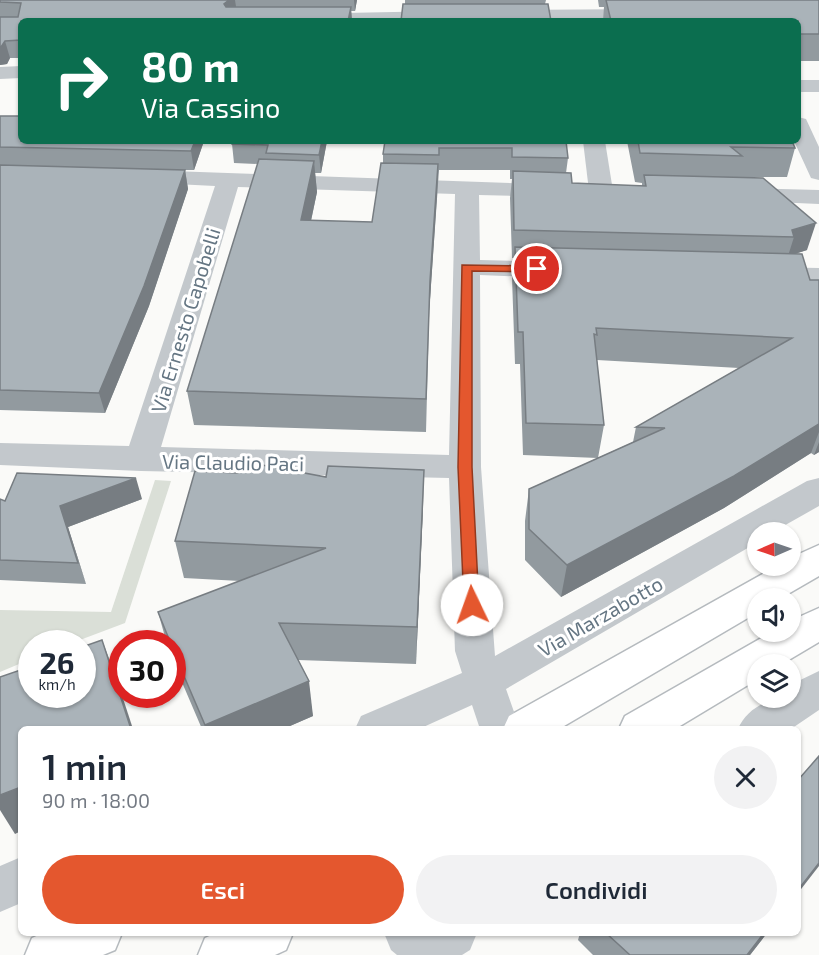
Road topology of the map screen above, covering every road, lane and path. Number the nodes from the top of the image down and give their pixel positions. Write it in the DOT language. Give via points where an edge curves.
graph roads {
  1 [pos="558,12"];
  2 [pos="334,13"];
  3 [pos="667,14"];
  4 [pos="465,17"];
  5 [pos="489,17"];
  6 [pos="273,18"];
  7 [pos="18,72"];
  8 [pos="0,73"];
  9 [pos="801,86"];
  10 [pos="819,86"];
  11 [pos="801,131"];
  12 [pos="595,144"];
  13 [pos="819,173"];
  14 [pos="126,177"];
  15 [pos="229,179"];
  16 [pos="467,187"];
  17 [pos="716,194"];
  18 [pos="819,197"];
  19 [pos="466,267"];
  20 [pos="584,270"];
  21 [pos="737,274"];
  22 [pos="819,276"];
  23 [pos="0,454"];
  24 [pos="141,460"];
  25 [pos="465,467"];
  26 [pos="819,490"];
  27 [pos="819,559"];
  28 [pos="819,623"];
  29 [pos="484,682"];
  30 [pos="819,688"];
  31 [pos="382,726"];
  32 [pos="499,726"];
  33 [pos="528,726"];
  34 [pos="644,726"];
  35 [pos="762,726"];
  36 [pos="18,881"];
  37 [pos="0,889"];
  38 [pos="91,936"];
  39 [pos="262,936"];
  40 [pos="50,955"];
  41 [pos="222,955"];
  1 -- 3 [label="street"];
  1 -- 5 [label="street"];
  2 -- 4 [label="street"];
  2 -- 6 [label="street"];
  7 -- 8 [label="street"];
  9 -- 10 [label="street"];
  11 -- 13 [label="street"];
  12 -- 16 [label="street" via="613,192"];
  14 -- 15 [label="street"];
  15 -- 16 [label="street"];
  15 -- 24 [label="street, Via Ernesto Capobelli"];
  16 -- 19 [label="street"];
  17 -- 18 [label="street"];
  19 -- 20 [label="street"];
  19 -- 25 [label="street"];
  21 -- 22 [label="street"];
  23 -- 24 [label="street, Via Claudio Paci"];
  24 -- 25 [label="street, Via Claudio Paci"];
  25 -- 29 [label="street" via="474,651"];
  26 -- 29 [label="street, Via Marzabotto"];
  27 -- 33 [label="main road"];
  28 -- 34 [label="main road"];
  29 -- 31 [label="street, Via Marzabotto"];
  29 -- 32 [label="street"];
  30 -- 35 [label="street"];
  36 -- 37 [label="street"];
  38 -- 40 [label="main road"];
  39 -- 41 [label="main road"];
}
